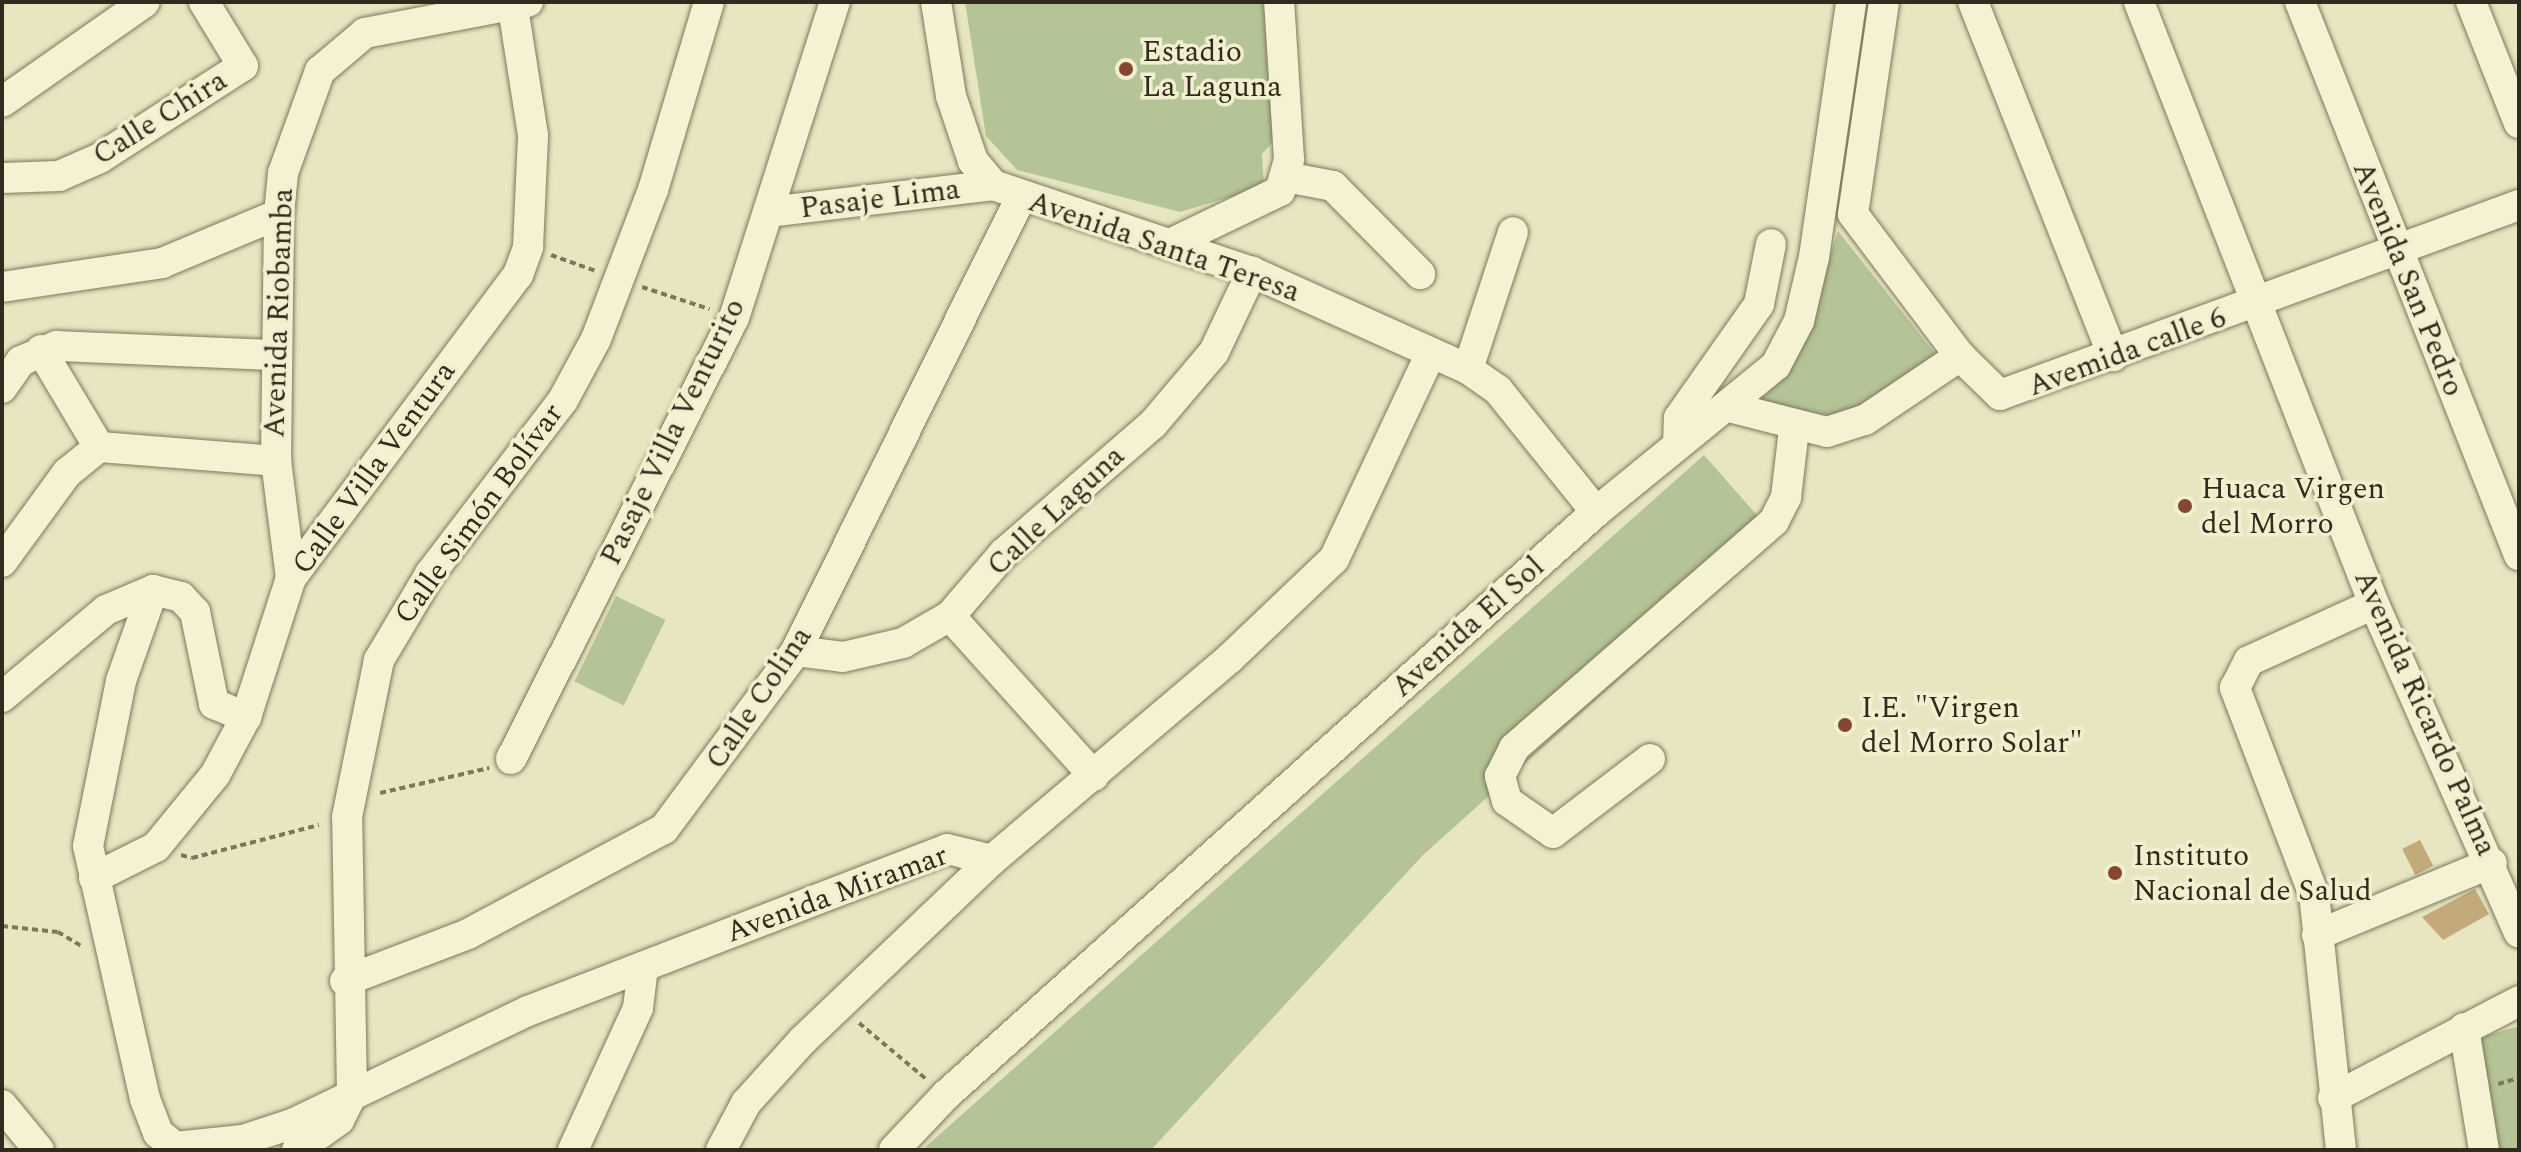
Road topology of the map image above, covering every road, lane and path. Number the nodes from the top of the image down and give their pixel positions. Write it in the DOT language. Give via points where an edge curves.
graph roads {
  1 [pos="145,2"];
  2 [pos="204,2"];
  3 [pos="709,2"];
  4 [pos="835,2"];
  5 [pos="936,2"];
  6 [pos="1279,2"];
  7 [pos="1851,2"];
  8 [pos="1884,2"];
  9 [pos="1973,2"];
  10 [pos="2139,2"];
  11 [pos="2300,2"];
  12 [pos="2471,2"];
  13 [pos="520,5"];
  14 [pos="2,102"];
  15 [pos="2519,123"];
  16 [pos="1286,177"];
  17 [pos="2,178"];
  18 [pos="993,185"];
  19 [pos="1020,199"];
  20 [pos="2519,205"];
  21 [pos="768,212"];
  22 [pos="279,214"];
  23 [pos="1513,232"];
  24 [pos="1170,244"];
  25 [pos="1771,244"];
  26 [pos="2395,252"];
  27 [pos="1252,272"];
  28 [pos="1420,274"];
  29 [pos="2,287"];
  30 [pos="2253,306"];
  31 [pos="41,350"];
  32 [pos="275,355"];
  33 [pos="1430,355"];
  34 [pos="1960,356"];
  35 [pos="2113,356"];
  36 [pos="1468,369"];
  37 [pos="2,388"];
  38 [pos="1729,407"];
  39 [pos="1794,429"];
  40 [pos="1678,444"];
  41 [pos="99,447"];
  42 [pos="276,461"];
  43 [pos="1596,512"];
  44 [pos="2519,555"];
  45 [pos="2,562"];
  46 [pos="291,578"];
  47 [pos="153,590"];
  48 [pos="2374,604"];
  49 [pos="950,616"];
  50 [pos="796,651"];
  51 [pos="2,697"];
  52 [pos="246,717"];
  53 [pos="511,759"];
  54 [pos="1650,759"];
  55 [pos="1094,776"];
  56 [pos="379,785"];
  57 [pos="347,817"];
  58 [pos="156,847"];
  59 [pos="992,860"];
  60 [pos="2492,863"];
  61 [pos="94,878"];
  62 [pos="2,926"];
  63 [pos="2519,932"];
  64 [pos="2317,935"];
  65 [pos="643,969"];
  66 [pos="114,979"];
  67 [pos="345,981"];
  68 [pos="2519,1001"];
  69 [pos="839,1007"];
  70 [pos="2464,1028"];
  71 [pos="352,1094"];
  72 [pos="946,1095"];
  73 [pos="2333,1098"];
  74 [pos="2,1105"];
  75 [pos="39,1150"];
  76 [pos="297,1150"];
  77 [pos="573,1150"];
  78 [pos="721,1150"];
  79 [pos="894,1150"];
  80 [pos="2341,1150"];
  81 [pos="2484,1150"];
  1 -- 14 [label="street"];
  2 -- 17 [label="street, Calle Chira" via="243,66 100,158 59,176"];
  3 -- 57 [label="street, Calle Simón Bolívar" via="653,190 596,339 563,400 430,574 379,660"];
  4 -- 21 [label="street, Pasaje Villa Venturito"];
  5 -- 18 [label="street, Avenida Santa Teresa" via="951,96 973,161"];
  6 -- 16 [label="street"];
  7 -- 38 [label="street, Avenida El Sol" via="1799,321 1776,365"];
  8 -- 34 [label="street" via="1853,214"];
  9 -- 35 [label="street"];
  10 -- 30 [label="street, Avenida Ricardo Palma"];
  11 -- 26 [label="street, Avenida San Pedro"];
  12 -- 15 [label="street"];
  13 -- 22 [label="street, Avenida Riobamba" via="365,33 339,49 320,71 305,110 283,173"];
  13 -- 46 [label="street, Calle Villa Ventura" via="533,135 528,247 518,275"];
  16 -- 24 [label="street" via="1280,191"];
  16 -- 28 [label="street" via="1333,186"];
  18 -- 19 [label="street, Avenida Santa Teresa"];
  18 -- 21 [label="street, Pasaje Lima"];
  19 -- 24 [label="street, Avenida Santa Teresa"];
  19 -- 50 [label="street, Calle Colina"];
  20 -- 26 [label="street, Avemida calle 6"];
  21 -- 53 [label="street, Pasaje Villa Venturito" via="734,318"];
  22 -- 29 [label="street" via="162,263"];
  22 -- 32 [label="street, Avenida Riobamba"];
  23 -- 36 [label="street"];
  24 -- 27 [label="street, Avenida Santa Teresa"];
  25 -- 40 [label="street" via="1759,304 1679,418"];
  26 -- 30 [label="street, Avemida calle 6"];
  26 -- 44 [label="street, Avenida San Pedro"];
  27 -- 33 [label="street, Avenida Santa Teresa"];
  27 -- 49 [label="street, Calle Laguna" via="1214,352 1153,424 1004,553"];
  30 -- 35 [label="street, Avemida calle 6"];
  30 -- 48 [label="street, Avenida Ricardo Palma"];
  31 -- 32 [label="street" via="69,345"];
  31 -- 37 [label="street" via="21,361"];
  31 -- 41 [label="street"];
  32 -- 42 [label="street, Avenida Riobamba"];
  33 -- 36 [label="street, Avenida Santa Teresa"];
  33 -- 55 [label="street, Avenida Miramar" via="1334,559"];
  34 -- 35 [label="street, Avemida calle 6" via="2000,395"];
  34 -- 39 [label="street" via="1865,420 1827,432"];
  36 -- 43 [label="street, Avenida Santa Teresa" via="1498,390"];
  38 -- 39 [label="street"];
  38 -- 40 [label="street, Avenida El Sol"];
  39 -- 54 [label="street" via="1786,497 1774,521 1514,748 1500,776 1507,801 1553,833 1569,828"];
  40 -- 43 [label="street, Avenida El Sol"];
  41 -- 42 [label="street"];
  41 -- 45 [label="street" via="83,453"];
  42 -- 46 [label="street, Avenida Riobamba"];
  43 -- 72 [label="street, Avenida El Sol"];
  46 -- 52 [label="street, Calle Villa Ventura"];
  47 -- 51 [label="street" via="106,610"];
  47 -- 52 [label="street" via="181,597 195,612 214,704"];
  47 -- 61 [label="street" via="121,681 88,846"];
  48 -- 60 [label="street, Avenida Ricardo Palma"];
  48 -- 64 [label="street" via="2249,661 2238,673 2235,688 2300,847"];
  49 -- 50 [label="street, Calle Laguna" via="903,643 843,657"];
  49 -- 55 [label="street"];
  50 -- 67 [label="street, Calle Colina" via="653,837 468,934"];
  52 -- 58 [label="street, Calle Villa Ventura" via="215,775"];
  53 -- 56 [label="path" via="380,797"];
  55 -- 59 [label="street, Avenida Miramar"];
  57 -- 58 [label="path" via="192,858"];
  57 -- 67 [label="street, Calle Simón Bolívar"];
  58 -- 61 [label="street, Calle Villa Ventura"];
  59 -- 65 [label="street, Avenida Miramar" via="947,849"];
  59 -- 69 [label="street"];
  60 -- 63 [label="street, Avenida Ricardo Palma"];
  60 -- 64 [label="street"];
  61 -- 66 [label="street"];
  62 -- 66 [label="path" via="58,932"];
  64 -- 73 [label="street"];
  65 -- 71 [label="street, Avenida Miramar" via="528,1011"];
  65 -- 77 [label="street" via="638,1008"];
  66 -- 71 [label="street, Avenida Miramar" via="149,1111 158,1133 175,1147 243,1140"];
  67 -- 71 [label="street, Calle Simón Bolívar"];
  68 -- 70 [label="street"];
  69 -- 72 [label="path"];
  69 -- 78 [label="street" via="746,1103"];
  70 -- 73 [label="street"];
  70 -- 81 [label="street"];
  71 -- 76 [label="street" via="339,1120"];
  72 -- 79 [label="street, Avenida El Sol"];
  73 -- 80 [label="street"];
  74 -- 75 [label="street"];
}
